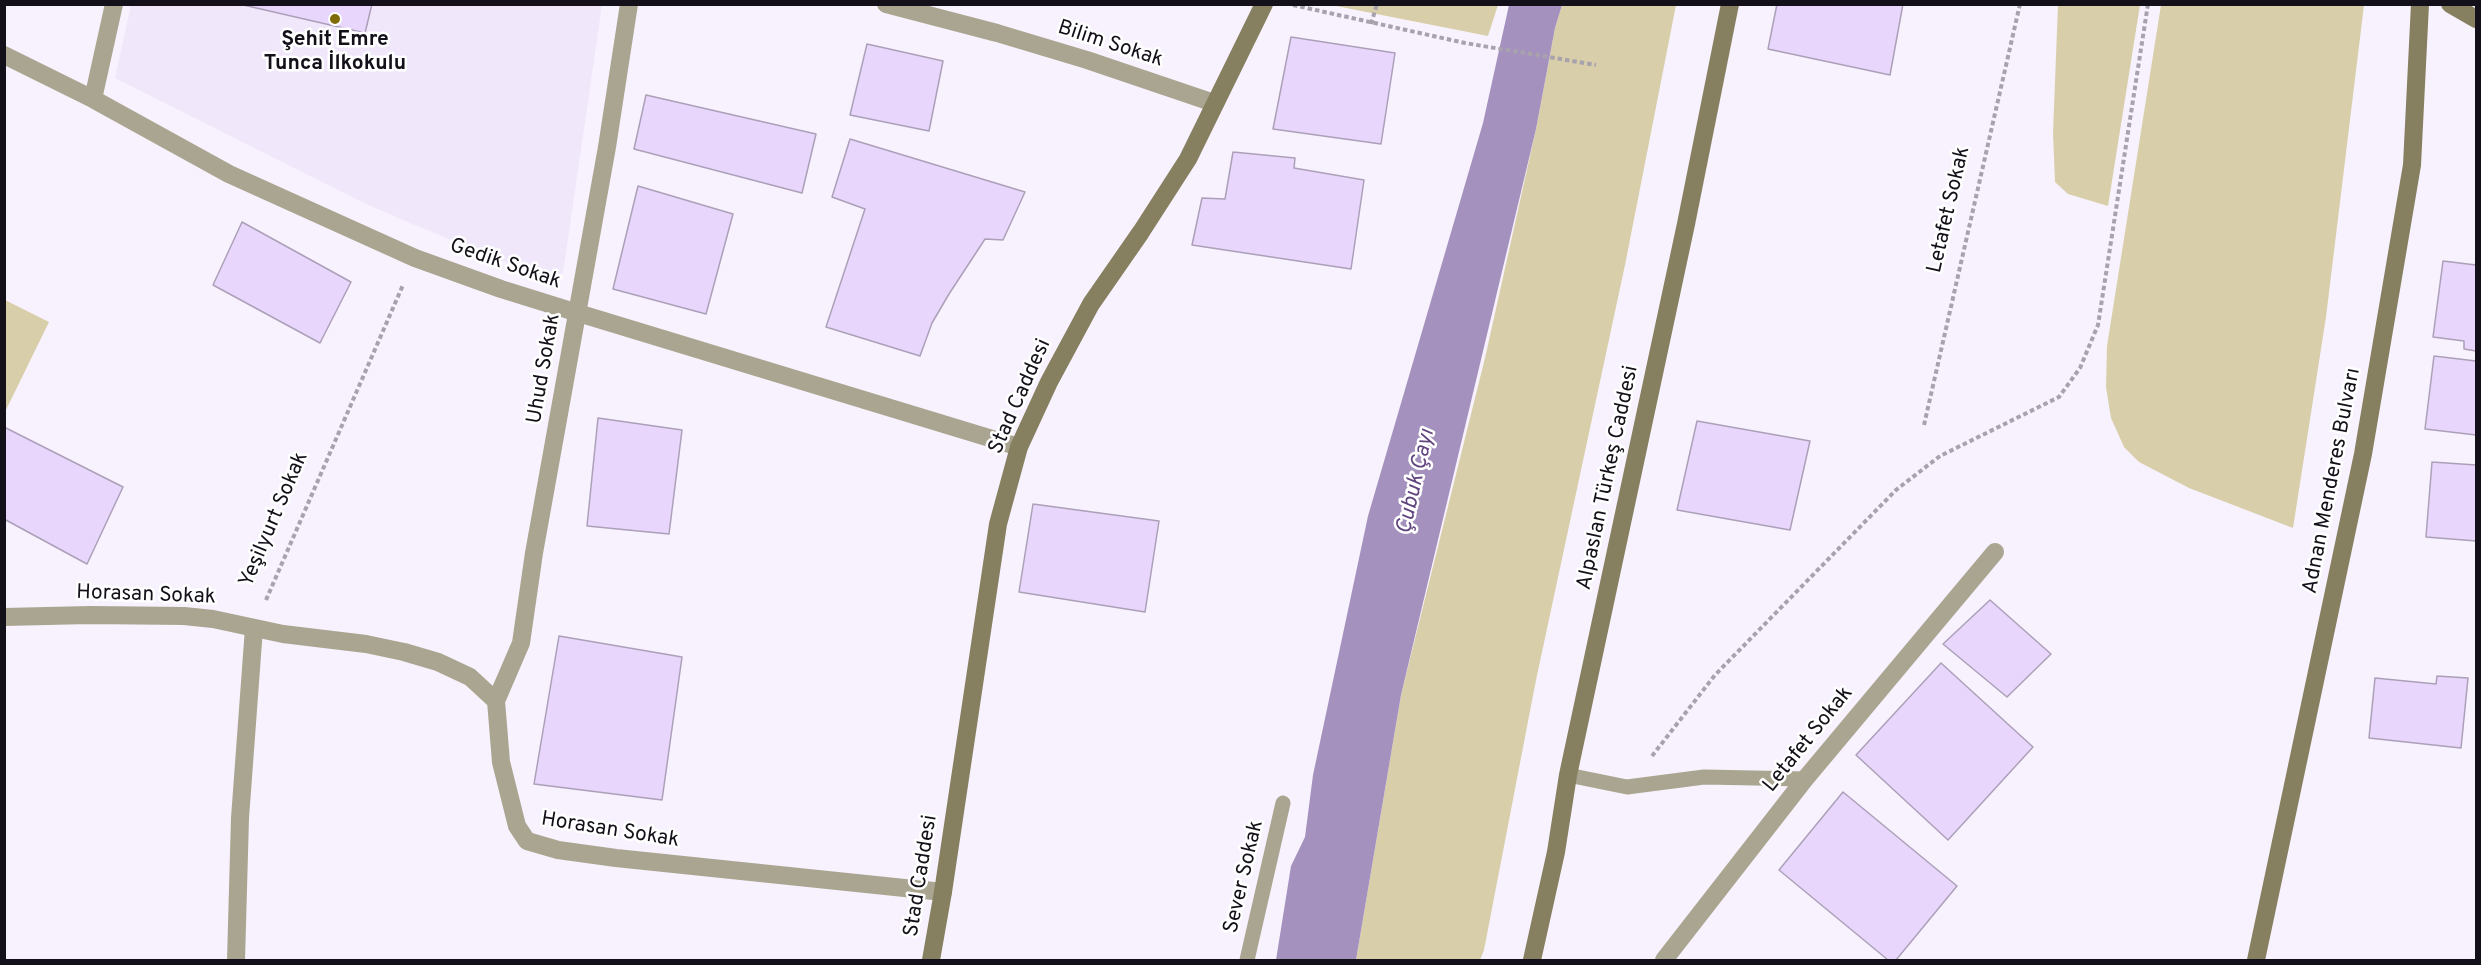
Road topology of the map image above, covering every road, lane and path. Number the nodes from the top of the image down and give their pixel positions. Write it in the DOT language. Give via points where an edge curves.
graph roads {
  1 [pos="114,4"];
  2 [pos="629,4"];
  3 [pos="886,4"];
  4 [pos="1263,4"];
  5 [pos="1289,4"];
  6 [pos="1377,4"];
  7 [pos="1730,4"];
  8 [pos="2020,4"];
  9 [pos="2148,4"];
  10 [pos="2420,4"];
  11 [pos="2450,4"];
  12 [pos="2476,19"];
  13 [pos="1371,24"];
  14 [pos="4,55"];
  15 [pos="1596,65"];
  16 [pos="93,99"];
  17 [pos="1214,103"];
  18 [pos="415,258"];
  19 [pos="578,313"];
  20 [pos="1924,425"];
  21 [pos="1019,447"];
  22 [pos="1995,552"];
  23 [pos="4,617"];
  24 [pos="254,628"];
  25 [pos="496,701"];
  26 [pos="1568,775"];
  27 [pos="1805,779"];
  28 [pos="1627,787"];
  29 [pos="1283,803"];
  30 [pos="944,891"];
  31 [pos="236,960"];
  32 [pos="931,960"];
  33 [pos="1247,960"];
  34 [pos="1532,960"];
  35 [pos="1664,960"];
  36 [pos="2256,960"];
  1 -- 16 [label="street"];
  2 -- 19 [label="street, Uhud Sokak"];
  3 -- 17 [label="street, Bilim Sokak" via="1053,50"];
  4 -- 17 [label="main road, Stad Caddesi"];
  5 -- 13 [label="path"];
  6 -- 13 [label="path"];
  7 -- 26 [label="main road, Alpaslan Türkeş Caddesi"];
  8 -- 20 [label="path, Letafet Sokak"];
  9 -- 28 [label="path" via="2098,325 2080,368 2059,397 1940,456 1896,490 1715,675"];
  10 -- 36 [label="main road, Adnan Menderes Bulvarı" via="2412,165 2371,408"];
  11 -- 12 [label="main road"];
  13 -- 15 [label="path"];
  14 -- 16 [label="street, Gedik Sokak"];
  16 -- 18 [label="street, Gedik Sokak" via="229,174"];
  17 -- 21 [label="main road, Stad Caddesi" via="1188,159 1091,304"];
  18 -- 19 [label="street, Gedik Sokak"];
  18 -- 24 [label="path, Yeşilyurt Sokak"];
  19 -- 21 [label="street, Gedik Sokak"];
  19 -- 25 [label="street, Uhud Sokak" via="521,643"];
  21 -- 30 [label="main road, Stad Caddesi" via="998,524"];
  22 -- 27 [label="street, Letafet Sokak"];
  23 -- 24 [label="street, Horasan Sokak" via="184,616"];
  24 -- 25 [label="street, Horasan Sokak" via="366,644 438,662 470,677"];
  24 -- 31 [label="street" via="240,818"];
  25 -- 30 [label="street, Horasan Sokak" via="501,762 517,826 528,841 558,850 616,858"];
  26 -- 28 [label="lane"];
  26 -- 34 [label="main road, Alpaslan Türkeş Caddesi"];
  27 -- 28 [label="lane" via="1704,777"];
  27 -- 35 [label="street, Letafet Sokak"];
  29 -- 33 [label="lane, Sever Sokak"];
  30 -- 32 [label="main road, Stad Caddesi"];
}
